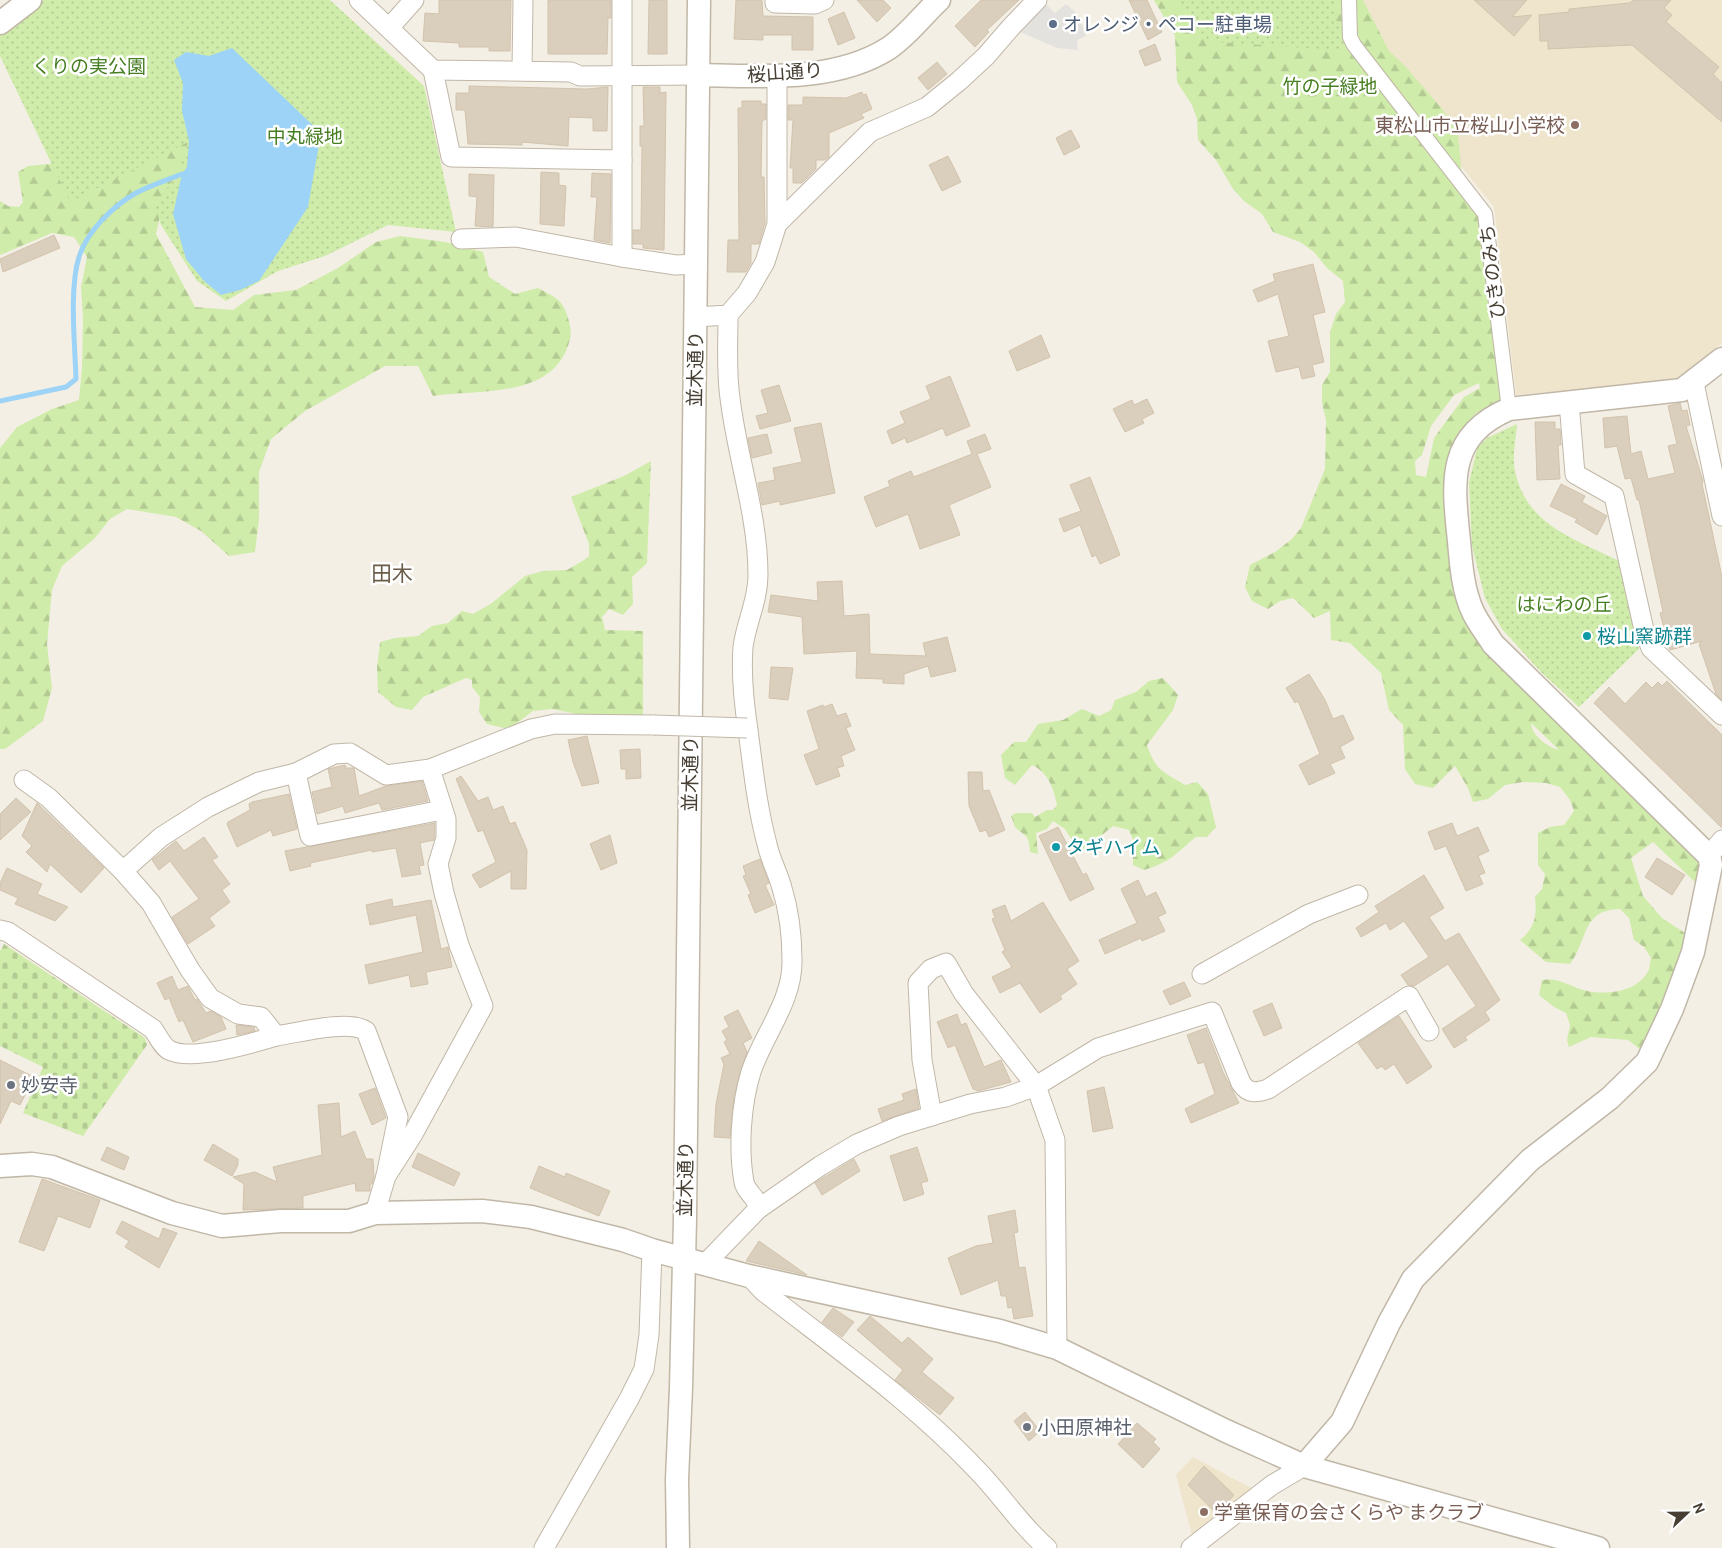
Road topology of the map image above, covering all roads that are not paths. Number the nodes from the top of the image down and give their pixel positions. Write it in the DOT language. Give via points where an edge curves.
graph roads {
  1 [pos="30,0"];
  2 [pos="359,0"];
  3 [pos="414,0"];
  4 [pos="522,0"];
  5 [pos="622,0"];
  6 [pos="699,0"];
  7 [pos="775,0"];
  8 [pos="824,0"];
  9 [pos="939,0"];
  10 [pos="1037,0"];
  11 [pos="1349,0"];
  12 [pos="0,23"];
  13 [pos="389,28"];
  14 [pos="433,70"];
  15 [pos="522,70"];
  16 [pos="622,74"];
  17 [pos="698,75"];
  18 [pos="777,77"];
  19 [pos="622,160"];
  20 [pos="777,224"];
  21 [pos="462,239"];
  22 [pos="622,257"];
  23 [pos="697,264"];
  24 [pos="728,315"];
  25 [pos="696,317"];
  26 [pos="1722,359"];
  27 [pos="1694,383"];
  28 [pos="1569,402"];
  29 [pos="1509,409"];
  30 [pos="1722,516"];
  31 [pos="1722,715"];
  32 [pos="747,728"];
  33 [pos="430,769"];
  34 [pos="296,773"];
  35 [pos="24,780"];
  36 [pos="442,810"];
  37 [pos="1716,848"];
  38 [pos="123,871"];
  39 [pos="1358,895"];
  40 [pos="0,930"];
  41 [pos="1202,974"];
  42 [pos="1429,1031"];
  43 [pos="276,1036"];
  44 [pos="1036,1086"];
  45 [pos="932,1116"];
  46 [pos="0,1166"];
  47 [pos="386,1176"];
  48 [pos="758,1209"];
  49 [pos="375,1213"];
  50 [pos="652,1250"];
  51 [pos="684,1258"];
  52 [pos="706,1263"];
  53 [pos="749,1276"];
  54 [pos="1057,1348"];
  55 [pos="1304,1466"];
  56 [pos="544,1548"];
  57 [pos="678,1548"];
  58 [pos="1047,1548"];
  59 [pos="1191,1548"];
  60 [pos="1598,1548"];
  1 -- 12 [label="street"];
  2 -- 13 [label="street"];
  3 -- 13 [label="street"];
  4 -- 15 [label="street"];
  5 -- 16 [label="street"];
  6 -- 17 [label="street, 並木通り"];
  7 -- 8 [label="street" via="775,3 815,4"];
  9 -- 18 [label="street, 桜山通り" via="889,48 853,63 811,74"];
  10 -- 20 [label="street" via="959,81 927,107 870,132"];
  11 -- 29 [label="street, ひきのみち" via="1350,37 1354,45 1486,214"];
  13 -- 14 [label="street"];
  14 -- 15 [label="street"];
  14 -- 19 [label="street" via="451,157"];
  15 -- 16 [label="street" via="571,72 580,76"];
  16 -- 17 [label="street"];
  16 -- 19 [label="street"];
  17 -- 18 [label="street, 桜山通り"];
  17 -- 23 [label="street, 並木通り"];
  18 -- 20 [label="street"];
  19 -- 22 [label="street"];
  20 -- 24 [label="street" via="765,262 746,294"];
  21 -- 22 [label="street" via="516,237"];
  22 -- 23 [label="street"];
  23 -- 25 [label="street, 並木通り"];
  24 -- 25 [label="street"];
  24 -- 32 [label="street" via="729,396 756,538 758,577 744,646"];
  25 -- 51 [label="street, 並木通り"];
  26 -- 27 [label="street"];
  27 -- 28 [label="street" via="1668,393"];
  27 -- 30 [label="street"];
  28 -- 29 [label="street"];
  28 -- 31 [label="street" via="1575,474 1614,496 1644,630 1651,648"];
  29 -- 37 [label="street" via="1490,417 1475,430 1456,465 1455,502 1460,550 1466,592 1473,613 1493,644"];
  32 -- 33 [label="street, bridge" via="555,724 531,729"];
  32 -- 48 [label="street" via="767,847 783,889 793,964 786,999 751,1072 745,1102 744,1180 758,1201"];
  33 -- 34 [label="street" via="386,775 350,753 334,754"];
  33 -- 36 [label="street"];
  34 -- 36 [label="street" via="310,836"];
  34 -- 38 [label="street" via="259,782 208,807 161,836"];
  35 -- 38 [label="street" via="49,798"];
  36 -- 47 [label="street" via="446,819 446,838 438,864 444,893 459,945 484,1006"];
  37 -- 55 [label="street" via="1693,952 1648,1062 1610,1098 1530,1160 1413,1279 1342,1422"];
  38 -- 43 [label="street" via="151,904 210,998 238,1014 261,1016"];
  39 -- 41 [label="street" via="1308,914"];
  40 -- 43 [label="street" via="8,932 153,1029 168,1050 184,1054 229,1050"];
  42 -- 44 [label="street" via="1409,996 1268,1090 1250,1092 1241,1083 1212,1012 1098,1048"];
  43 -- 47 [label="street" via="334,1027 360,1027 366,1031 398,1117"];
  44 -- 45 [label="street"];
  44 -- 45 [label="street" via="964,994 946,962 931,969 918,983 922,1060"];
  44 -- 54 [label="street" via="1055,1140"];
  45 -- 48 [label="street" via="857,1144"];
  46 -- 49 [label="street" via="32,1164 52,1167 172,1213 222,1226 281,1221 349,1221"];
  47 -- 49 [label="street"];
  48 -- 52 [label="street"];
  49 -- 50 [label="street" via="482,1211 531,1217"];
  50 -- 51 [label="street"];
  50 -- 56 [label="street" via="649,1335 644,1368"];
  51 -- 52 [label="street"];
  51 -- 57 [label="street, 並木通り"];
  52 -- 53 [label="street"];
  53 -- 54 [label="street" via="928,1314"];
  53 -- 58 [label="street" via="763,1291 900,1398 977,1469 1031,1535"];
  54 -- 55 [label="street"];
  55 -- 59 [label="street" via="1272,1485"];
  55 -- 60 [label="street"];
}
